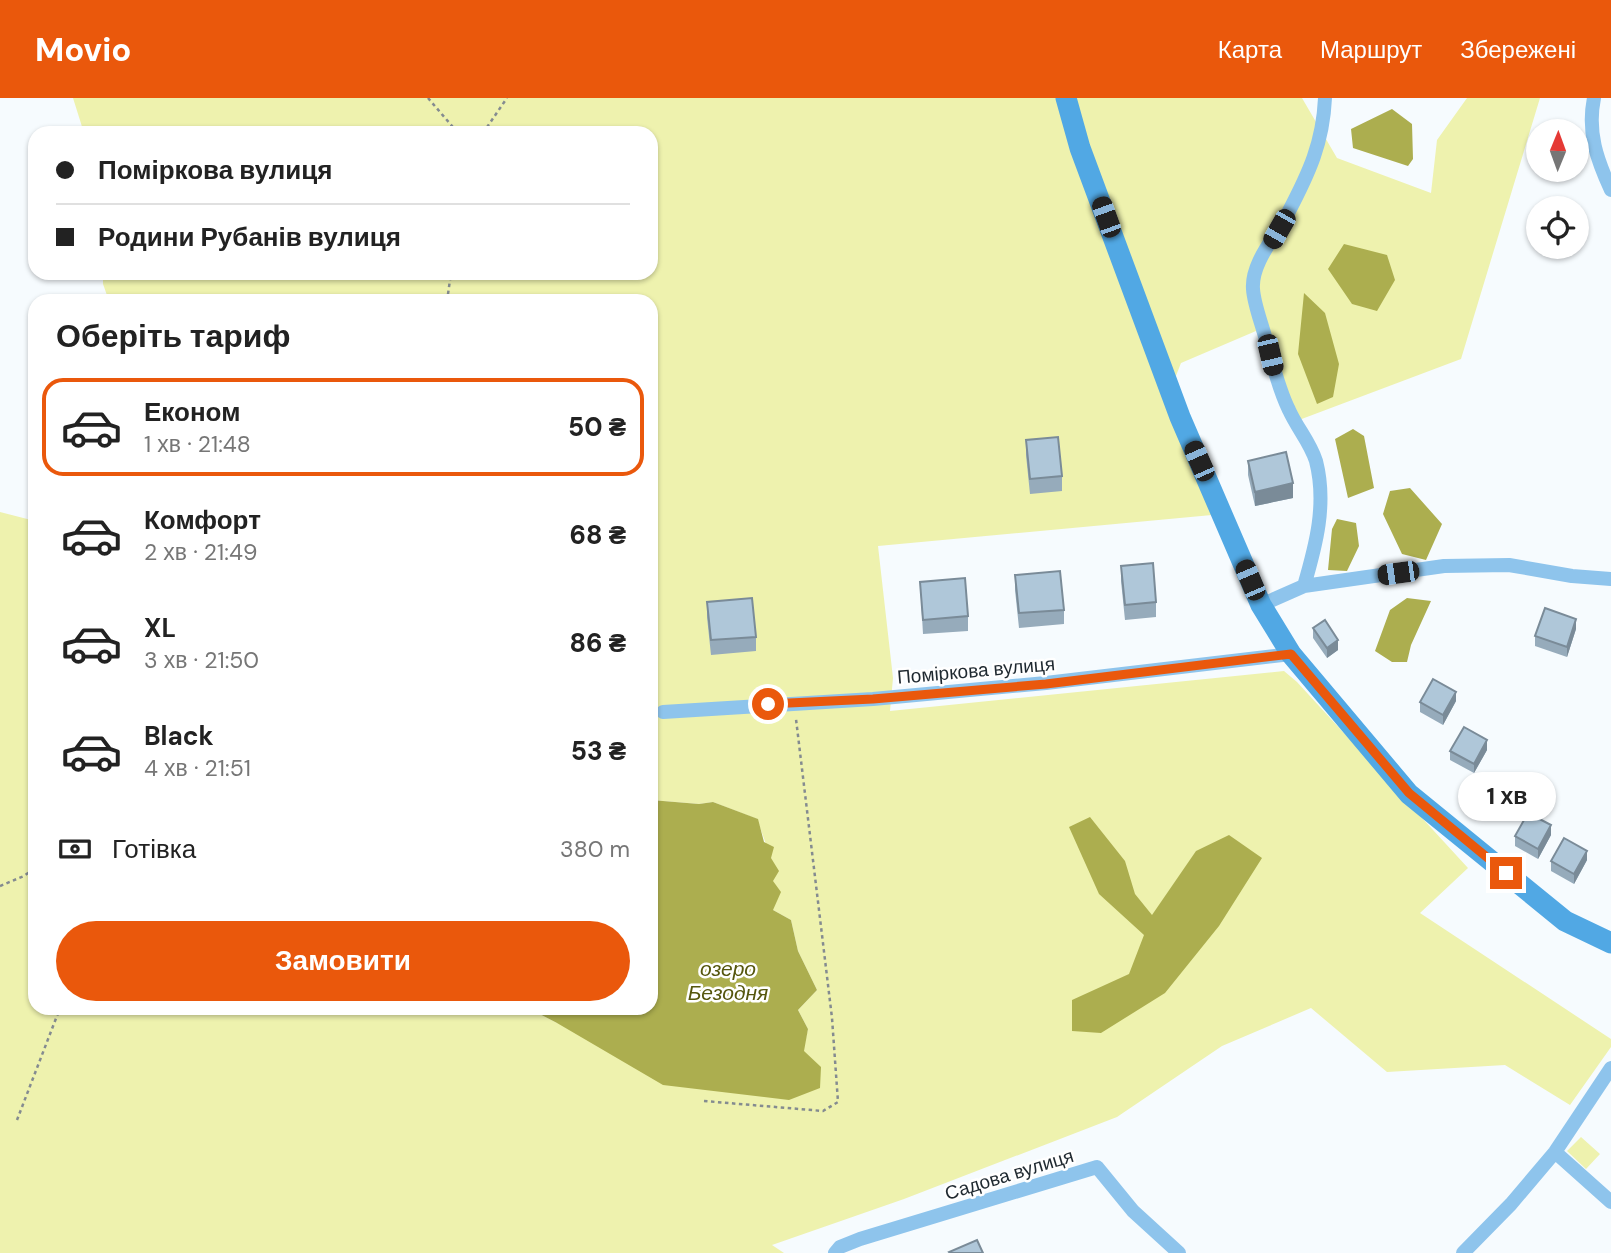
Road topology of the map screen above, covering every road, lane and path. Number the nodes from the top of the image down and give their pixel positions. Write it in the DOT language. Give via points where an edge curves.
graph roads {
  1 [pos="428,98"];
  2 [pos="508,98"];
  3 [pos="1066,98"];
  4 [pos="1325,98"];
  5 [pos="1594,98"];
  6 [pos="452,126"];
  7 [pos="488,126"];
  8 [pos="1611,190"];
  9 [pos="1611,579"];
  10 [pos="1304,586"];
  11 [pos="1261,605"];
  12 [pos="1291,654"];
  13 [pos="794,702"];
  14 [pos="663,712"];
  15 [pos="28,873"];
  16 [pos="0,886"];
  17 [pos="1611,943"];
  18 [pos="57,1015"];
  19 [pos="1611,1068"];
  20 [pos="704,1101"];
  21 [pos="17,1120"];
  22 [pos="1556,1152"];
  23 [pos="1611,1202"];
  24 [pos="835,1253"];
  25 [pos="1179,1253"];
  26 [pos="1463,1253"];
  1 -- 6 [label="path"];
  2 -- 7 [label="path"];
  3 -- 11 [label="street" via="1080,148 1180,417"];
  4 -- 10 [label="street" via="1319,146 1288,214 1257,265 1253,287 1278,385 1317,464 1322,510"];
  5 -- 8 [label="street" via="1592,142"];
  9 -- 10 [label="street" via="1509,565 1444,566"];
  10 -- 11 [label="street"];
  11 -- 12 [label="street"];
  12 -- 13 [label="street, Поміркова вулиця" via="1046,684"];
  12 -- 17 [label="street" via="1409,793 1564,922"];
  13 -- 14 [label="street, Поміркова вулиця"];
  13 -- 20 [label="path" via="838,1102 823,1111"];
  15 -- 16 [label="path"];
  18 -- 21 [label="path"];
  19 -- 22 [label="street"];
  22 -- 23 [label="street"];
  22 -- 26 [label="street"];
  24 -- 25 [label="street, Садова вулиця" via="840,1247 899,1227 1097,1167 1133,1211"];
}
